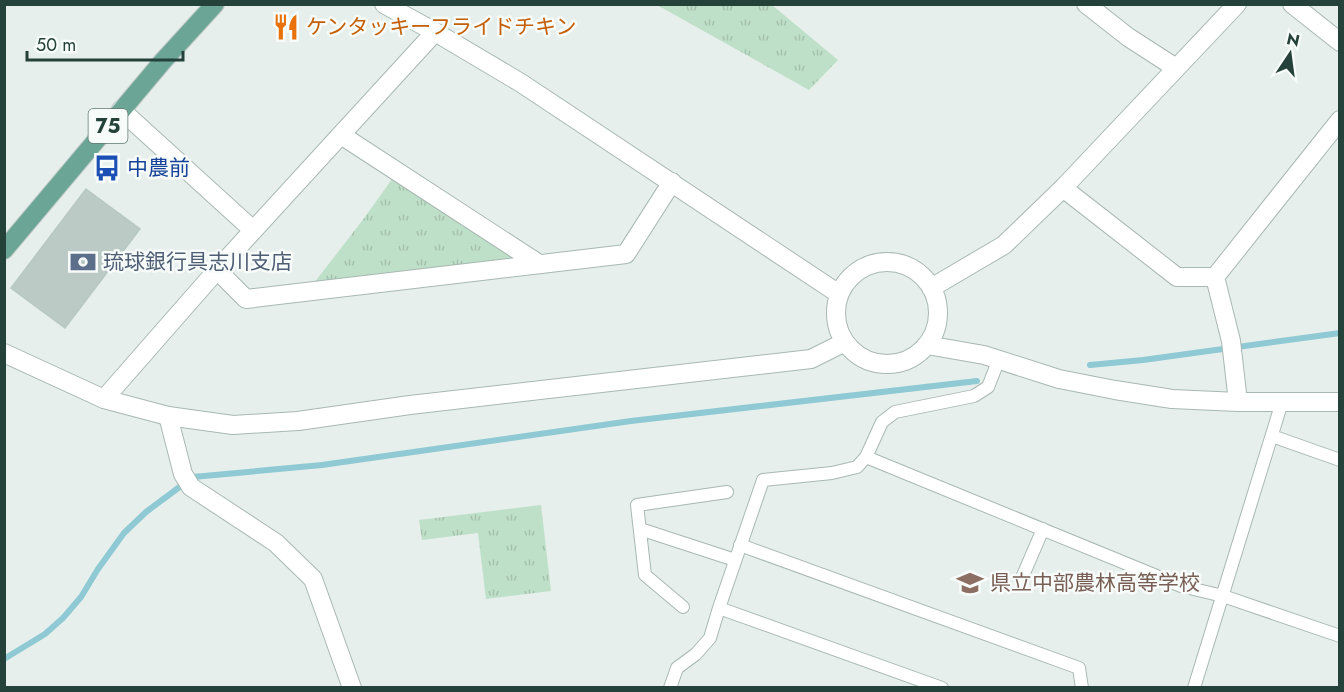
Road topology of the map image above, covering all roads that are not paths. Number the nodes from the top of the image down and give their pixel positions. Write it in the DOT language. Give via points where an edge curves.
graph roads {
  1 [pos="215,4"];
  2 [pos="384,4"];
  3 [pos="1086,4"];
  4 [pos="1237,4"];
  5 [pos="1293,4"];
  6 [pos="435,32"];
  7 [pos="1340,42"];
  8 [pos="1176,68"];
  9 [pos="121,111"];
  10 [pos="1340,120"];
  11 [pos="341,135"];
  12 [pos="672,182"];
  13 [pos="1063,188"];
  14 [pos="253,230"];
  15 [pos="4,250"];
  16 [pos="539,264"];
  17 [pos="217,270"];
  18 [pos="1215,277"];
  19 [pos="931,288"];
  20 [pos="839,294"];
  21 [pos="845,342"];
  22 [pos="927,345"];
  23 [pos="4,353"];
  24 [pos="999,359"];
  25 [pos="104,399"];
  26 [pos="1239,402"];
  27 [pos="1282,402"];
  28 [pos="1340,402"];
  29 [pos="168,416"];
  30 [pos="1272,436"];
  31 [pos="866,456"];
  32 [pos="1340,460"];
  33 [pos="727,492"];
  34 [pos="640,529"];
  35 [pos="1043,529"];
  36 [pos="740,545"];
  37 [pos="735,560"];
  38 [pos="1021,580"];
  39 [pos="1223,596"];
  40 [pos="683,607"];
  41 [pos="719,608"];
  42 [pos="1340,636"];
  43 [pos="352,687"];
  44 [pos="670,687"];
  45 [pos="942,687"];
  46 [pos="1082,687"];
  47 [pos="1194,687"];
  1 -- 9 [label="main road, 75"];
  2 -- 6 [label="street"];
  3 -- 8 [label="street"];
  4 -- 8 [label="street"];
  5 -- 7 [label="street"];
  6 -- 11 [label="street"];
  6 -- 12 [label="street"];
  8 -- 13 [label="street"];
  9 -- 14 [label="street"];
  9 -- 15 [label="main road, 75"];
  10 -- 18 [label="street"];
  11 -- 14 [label="street"];
  11 -- 16 [label="street"];
  12 -- 16 [label="street" via="626,254"];
  12 -- 20 [label="street"];
  13 -- 18 [label="street" via="1177,277"];
  13 -- 19 [label="street" via="1004,245"];
  14 -- 17 [label="street"];
  16 -- 17 [label="street" via="246,299"];
  17 -- 25 [label="street"];
  18 -- 26 [label="street" via="1231,341"];
  19 -- 20 [label="street" via="908,267 875,263 847,280"];
  19 -- 22 [label="street" via="938,317"];
  20 -- 21 [label="street" via="837,327"];
  21 -- 22 [label="street" via="870,361 885,364 901,362"];
  21 -- 29 [label="street" via="811,359 298,421 233,425"];
  22 -- 24 [label="street"];
  23 -- 25 [label="street"];
  24 -- 26 [label="street" via="1059,379 1115,390 1172,399"];
  24 -- 31 [label="lane" via="988,387 974,396 895,412 882,422"];
  25 -- 29 [label="street"];
  26 -- 27 [label="street"];
  27 -- 28 [label="street"];
  27 -- 30 [label="lane"];
  29 -- 43 [label="street" via="183,474 191,487 276,543 314,579"];
  30 -- 32 [label="lane"];
  30 -- 39 [label="lane"];
  31 -- 35 [label="lane"];
  31 -- 36 [label="lane" via="857,467 832,473 763,480"];
  33 -- 34 [label="lane" via="638,505"];
  34 -- 37 [label="lane"];
  34 -- 40 [label="lane" via="645,575"];
  35 -- 38 [label="lane"];
  35 -- 39 [label="lane" via="1181,586"];
  36 -- 37 [label="lane"];
  36 -- 46 [label="lane" via="1079,668"];
  37 -- 41 [label="lane"];
  39 -- 42 [label="lane"];
  39 -- 47 [label="lane"];
  41 -- 44 [label="lane" via="710,638 677,668"];
  41 -- 45 [label="lane"];
}
